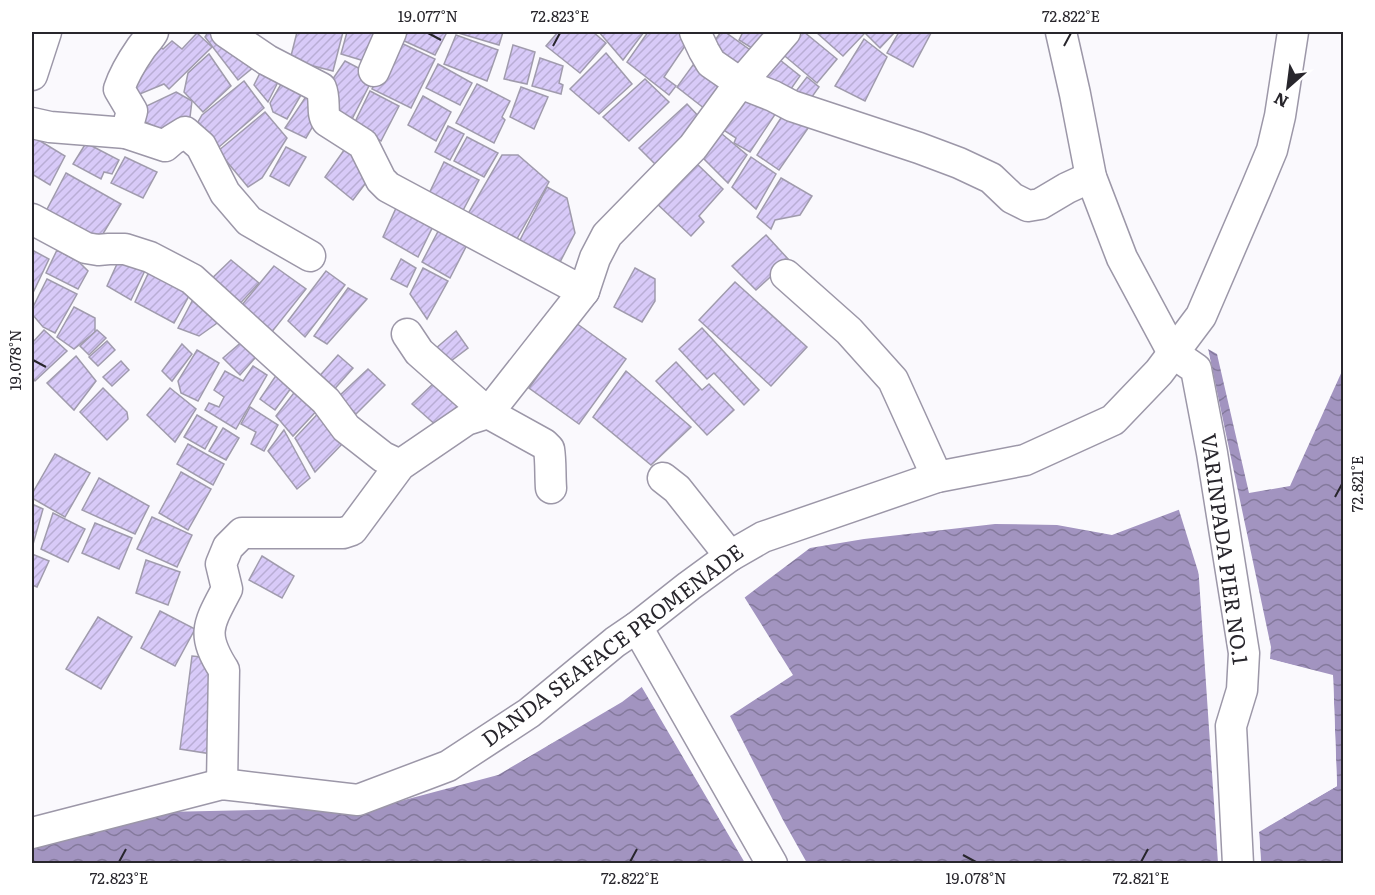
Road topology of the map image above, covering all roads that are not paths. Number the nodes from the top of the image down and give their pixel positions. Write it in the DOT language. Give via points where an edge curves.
graph roads {
  1 [pos="46,32"];
  2 [pos="153,32"];
  3 [pos="226,32"];
  4 [pos="391,32"];
  5 [pos="695,32"];
  6 [pos="785,32"];
  7 [pos="1061,32"];
  8 [pos="1293,32"];
  9 [pos="374,71"];
  10 [pos="32,75"];
  11 [pos="740,84"];
  12 [pos="32,123"];
  13 [pos="126,133"];
  14 [pos="1091,177"];
  15 [pos="32,219"];
  16 [pos="310,256"];
  17 [pos="786,275"];
  18 [pos="584,291"];
  19 [pos="406,334"];
  20 [pos="1173,353"];
  21 [pos="488,413"];
  22 [pos="400,465"];
  23 [pos="937,477"];
  24 [pos="663,478"];
  25 [pos="551,488"];
  26 [pos="730,556"];
  27 [pos="637,627"];
  28 [pos="222,784"];
  29 [pos="32,833"];
  30 [pos="772,864"];
  31 [pos="1238,864"];
  1 -- 10 [label="street"];
  2 -- 13 [label="street" via="119,89 132,111"];
  3 -- 18 [label="street" via="267,60 321,88 324,117 363,144 387,187"];
  4 -- 9 [label="street"];
  5 -- 11 [label="street" via="711,63"];
  6 -- 11 [label="street"];
  7 -- 14 [label="street"];
  8 -- 20 [label="street, DANDA SEAFACE PROMENADE" via="1272,150 1201,316"];
  11 -- 14 [label="street" via="792,106 919,147 991,178 1012,198 1028,206 1040,204"];
  11 -- 18 [label="street" via="693,147 608,235"];
  12 -- 13 [label="street"];
  13 -- 16 [label="street" via="165,146 185,132 201,146 225,193 249,221"];
  14 -- 20 [label="street" via="1122,258"];
  15 -- 22 [label="street" via="86,248 125,249 192,279 326,401 346,428 383,457"];
  17 -- 23 [label="street" via="849,331 893,380"];
  18 -- 21 [label="street"];
  19 -- 21 [label="street" via="419,352"];
  20 -- 23 [label="street, DANDA SEAFACE PROMENADE" via="1113,420 1025,460"];
  20 -- 31 [label="street, VARINPADA PIER NO.1" via="1196,369 1244,653 1242,690 1231,726"];
  21 -- 22 [label="street" via="466,420"];
  21 -- 25 [label="street" via="549,449"];
  22 -- 28 [label="street" via="352,530 242,533 228,547 221,564 227,589 213,615 208,636 224,670"];
  23 -- 26 [label="street, DANDA SEAFACE PROMENADE" via="763,537"];
  24 -- 26 [label="street" via="677,489"];
  26 -- 27 [label="street, DANDA SEAFACE PROMENADE"];
  27 -- 28 [label="street, DANDA SEAFACE PROMENADE" via="529,713 438,770 358,800"];
  27 -- 30 [label="street"];
  28 -- 29 [label="street, DANDA SEAFACE PROMENADE"];
}
